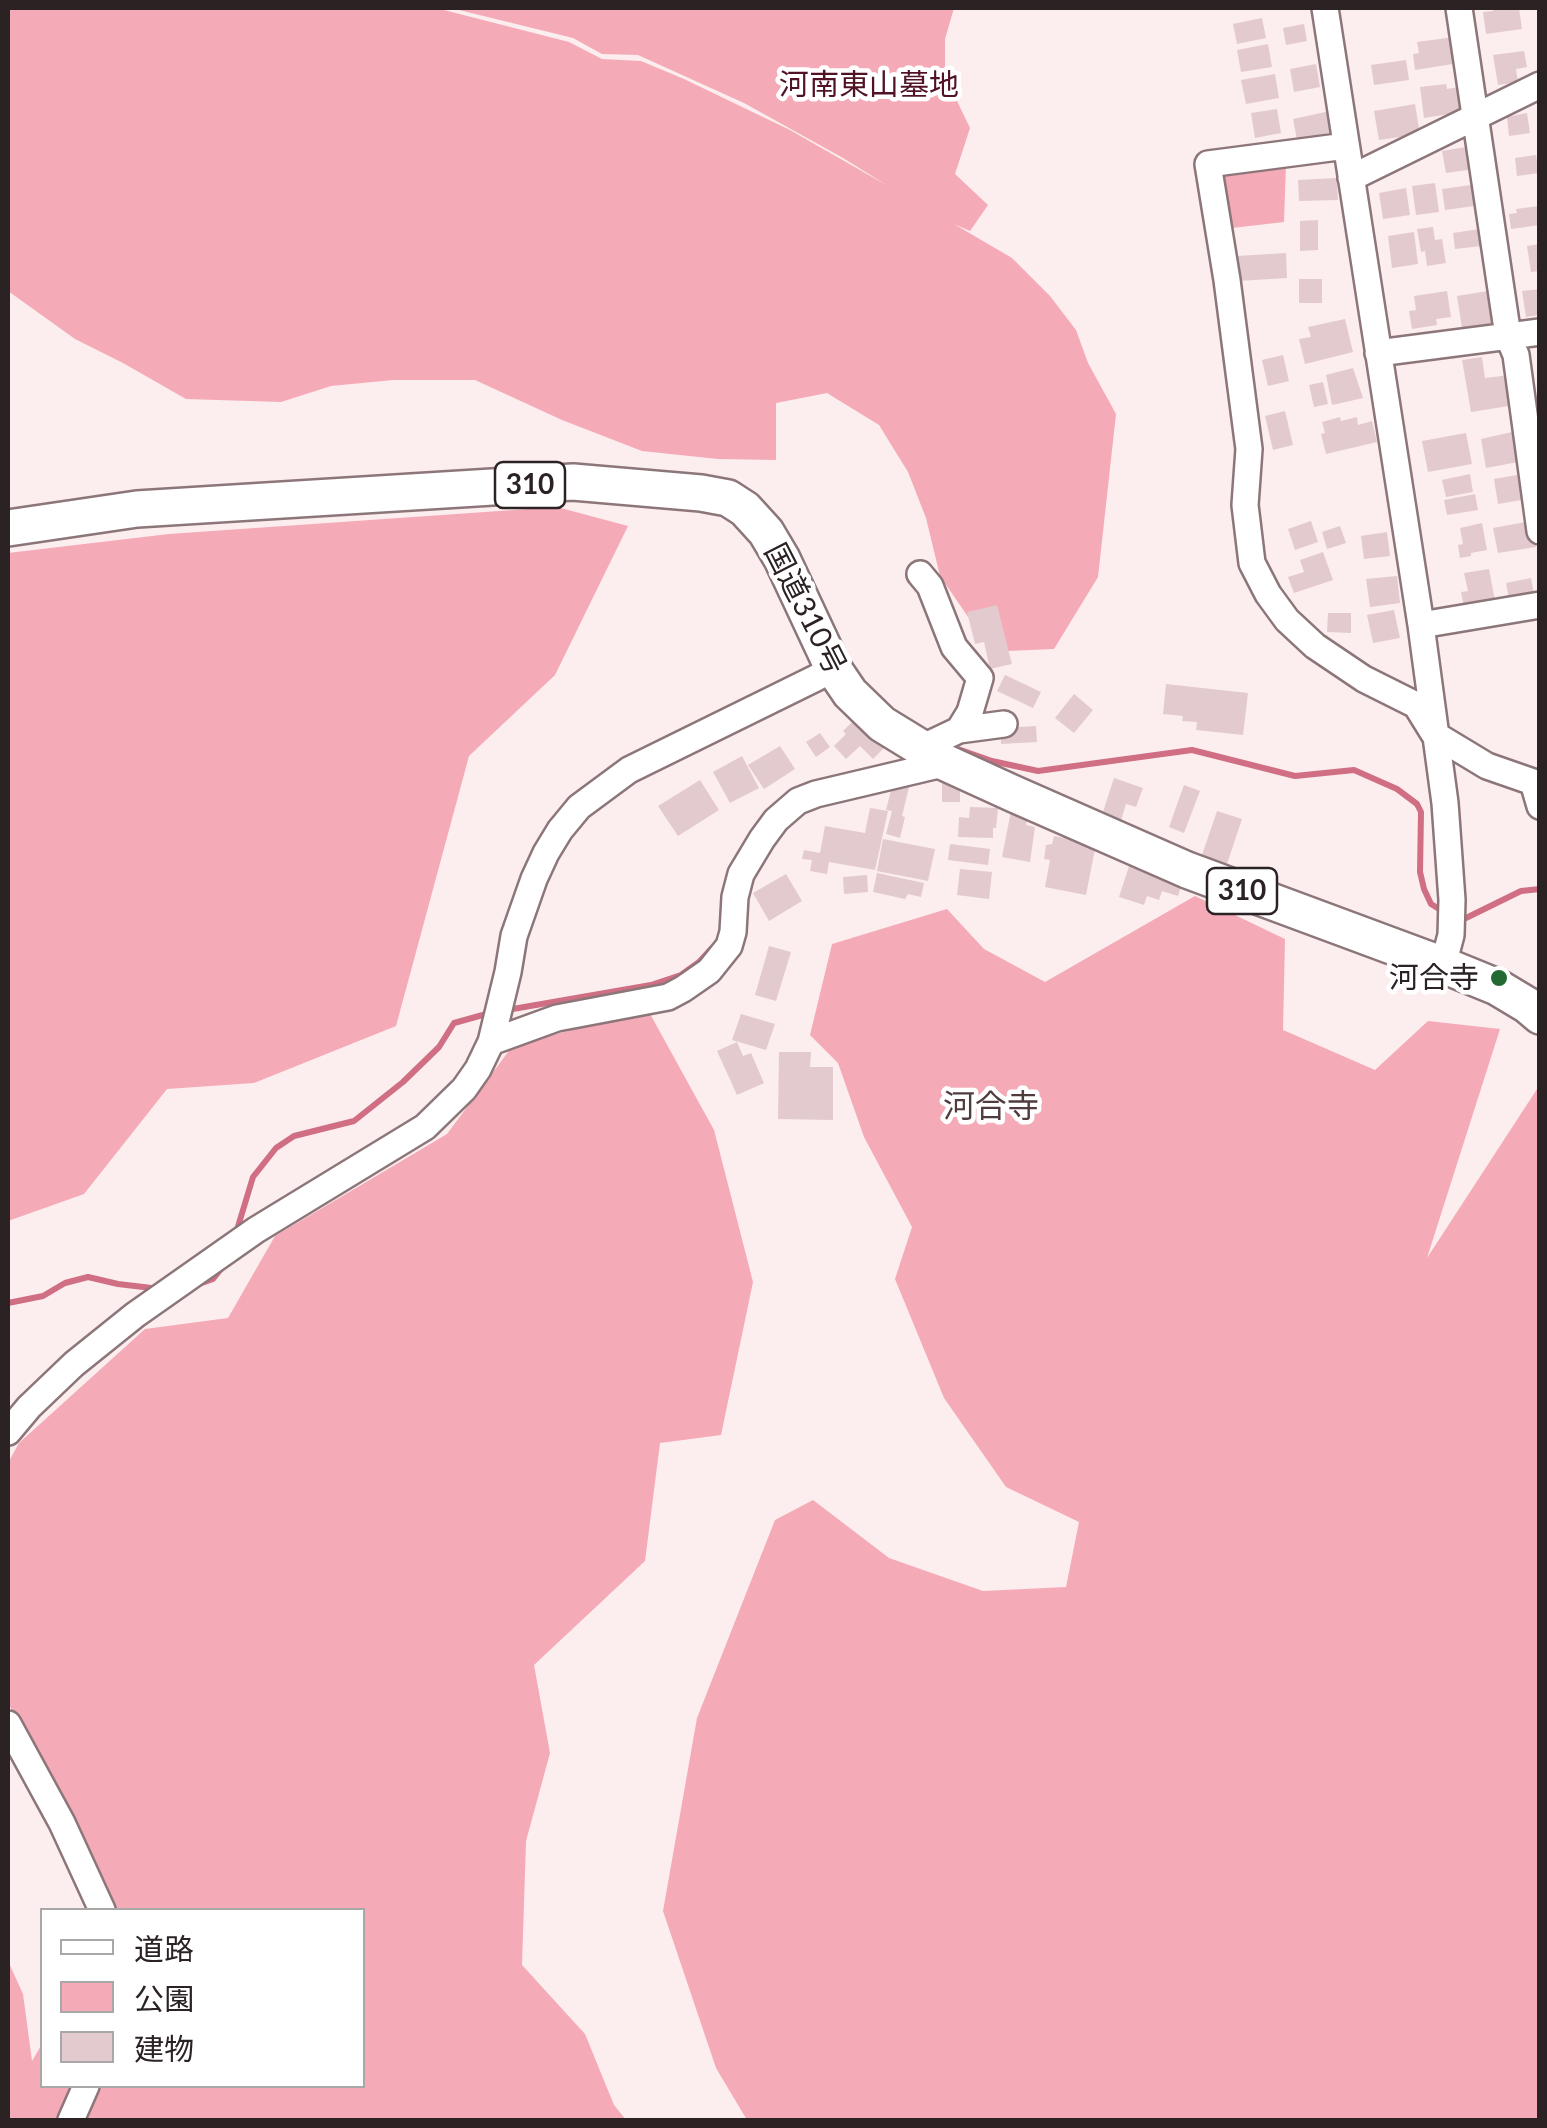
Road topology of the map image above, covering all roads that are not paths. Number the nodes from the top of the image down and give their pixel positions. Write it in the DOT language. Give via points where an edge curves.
graph roads {
  1 [pos="1325,8"];
  2 [pos="1459,8"];
  3 [pos="1540,85"];
  4 [pos="1475,117"];
  5 [pos="1346,146"];
  6 [pos="1351,178"];
  7 [pos="1540,332"];
  8 [pos="1508,336"];
  9 [pos="1378,353"];
  10 [pos="8,528"];
  11 [pos="1540,532"];
  12 [pos="920,574"];
  13 [pos="1540,605"];
  14 [pos="1421,625"];
  15 [pos="832,668"];
  16 [pos="1004,724"];
  17 [pos="959,730"];
  18 [pos="1434,734"];
  19 [pos="934,756"];
  20 [pos="1540,806"];
  21 [pos="1447,950"];
  22 [pos="1540,1016"];
  23 [pos="493,1036"];
  24 [pos="8,1432"];
  25 [pos="8,1724"];
  26 [pos="101,1908"];
  27 [pos="85,2088"];
  28 [pos="71,2120"];
  1 -- 5 [label="street"];
  2 -- 4 [label="street"];
  3 -- 4 [label="street"];
  4 -- 6 [label="street"];
  4 -- 8 [label="street"];
  5 -- 6 [label="street"];
  5 -- 18 [label="street" via="1208,164 1249,449 1244,506 1252,562 1287,620 1364,679 1416,705"];
  6 -- 9 [label="street"];
  7 -- 8 [label="street"];
  8 -- 9 [label="street"];
  8 -- 11 [label="street"];
  9 -- 14 [label="street"];
  10 -- 15 [label="highway, 国道310号 / 310" via="137,509 573,482 701,493 728,498 766,532"];
  12 -- 17 [label="street" via="954,646 980,678"];
  13 -- 14 [label="street"];
  14 -- 18 [label="street"];
  15 -- 19 [label="highway, 国道310号 / 310" via="882,724"];
  15 -- 23 [label="street" via="628,770 579,807 534,880 514,936"];
  16 -- 17 [label="street"];
  17 -- 19 [label="street"];
  18 -- 20 [label="street" via="1487,766 1533,782"];
  18 -- 21 [label="street" via="1452,900"];
  19 -- 21 [label="highway, 国道310号 / 310" via="1187,870"];
  19 -- 23 [label="street" via="798,801 776,820 741,874 733,932 709,972 668,996"];
  21 -- 22 [label="highway, 国道310号 / 310"];
  23 -- 24 [label="street" via="464,1089 425,1127 256,1230 135,1314"];
  25 -- 26 [label="street"];
  27 -- 28 [label="street"];
}
